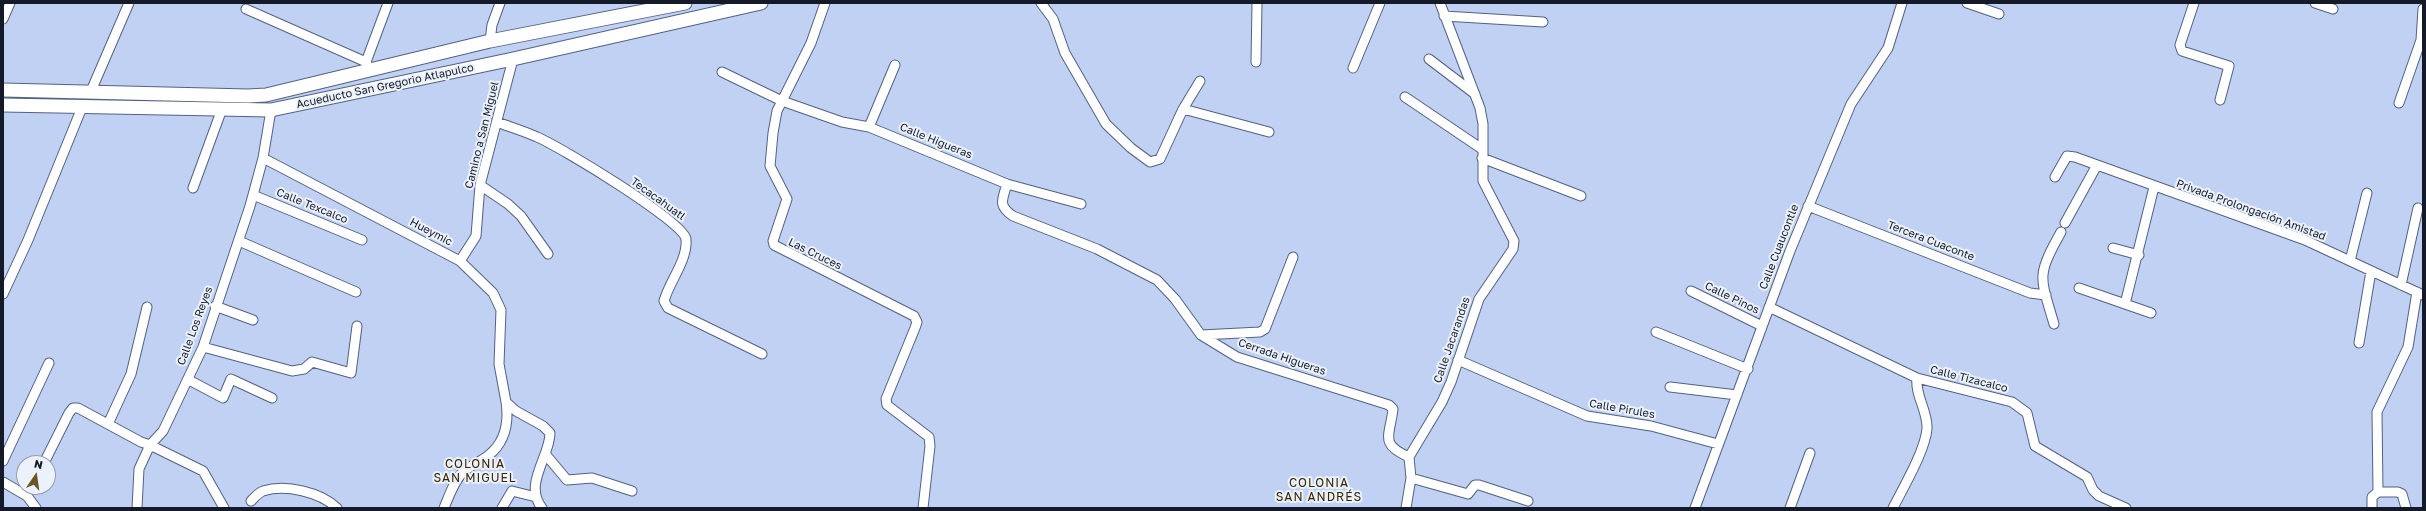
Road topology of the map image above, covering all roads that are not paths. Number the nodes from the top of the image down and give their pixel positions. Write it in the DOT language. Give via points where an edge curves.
graph roads {
  1 [pos="10,3"];
  2 [pos="129,3"];
  3 [pos="388,3"];
  4 [pos="500,3"];
  5 [pos="685,3"];
  6 [pos="761,3"];
  7 [pos="825,3"];
  8 [pos="1041,3"];
  9 [pos="1257,3"];
  10 [pos="1380,3"];
  11 [pos="1440,3"];
  12 [pos="1902,3"];
  13 [pos="1967,3"];
  14 [pos="2194,3"];
  15 [pos="2315,3"];
  16 [pos="246,9"];
  17 [pos="2333,9"];
  18 [pos="2423,9"];
  19 [pos="1999,14"];
  20 [pos="1444,16"];
  21 [pos="3,19"];
  22 [pos="1543,22"];
  23 [pos="490,41"];
  24 [pos="513,59"];
  25 [pos="1429,59"];
  26 [pos="1256,62"];
  27 [pos="368,66"];
  28 [pos="895,66"];
  29 [pos="1353,68"];
  30 [pos="722,72"];
  31 [pos="1200,81"];
  32 [pos="3,90"];
  33 [pos="91,91"];
  34 [pos="1476,95"];
  35 [pos="1405,97"];
  36 [pos="2220,100"];
  37 [pos="782,101"];
  38 [pos="2399,103"];
  39 [pos="3,105"];
  40 [pos="83,105"];
  41 [pos="222,109"];
  42 [pos="1183,109"];
  43 [pos="271,110"];
  44 [pos="497,122"];
  45 [pos="869,127"];
  46 [pos="1269,132"];
  47 [pos="1482,154"];
  48 [pos="263,158"];
  49 [pos="2097,165"];
  50 [pos="2055,177"];
  51 [pos="1007,184"];
  52 [pos="480,185"];
  53 [pos="193,188"];
  54 [pos="2154,188"];
  55 [pos="2367,193"];
  56 [pos="253,195"];
  57 [pos="1581,196"];
  58 [pos="1081,204"];
  59 [pos="1808,206"];
  60 [pos="2418,208"];
  61 [pos="2066,223"];
  62 [pos="2061,232"];
  63 [pos="362,240"];
  64 [pos="239,241"];
  65 [pos="2113,248"];
  66 [pos="548,254"];
  67 [pos="2139,255"];
  68 [pos="1293,257"];
  69 [pos="460,261"];
  70 [pos="2350,261"];
  71 [pos="2371,271"];
  72 [pos="2401,285"];
  73 [pos="2079,288"];
  74 [pos="1691,291"];
  75 [pos="356,292"];
  76 [pos="2420,293"];
  77 [pos="3,294"];
  78 [pos="2046,295"];
  79 [pos="2125,304"];
  80 [pos="215,306"];
  81 [pos="147,307"];
  82 [pos="1769,307"];
  83 [pos="2151,313"];
  84 [pos="253,320"];
  85 [pos="2054,324"];
  86 [pos="357,326"];
  87 [pos="1762,326"];
  88 [pos="1656,332"];
  89 [pos="1201,335"];
  90 [pos="2359,343"];
  91 [pos="203,347"];
  92 [pos="762,354"];
  93 [pos="1458,360"];
  94 [pos="49,363"];
  95 [pos="1748,369"];
  96 [pos="1917,378"];
  97 [pos="189,380"];
  98 [pos="1670,387"];
  99 [pos="1736,395"];
  100 [pos="272,398"];
  101 [pos="506,402"];
  102 [pos="108,424"];
  103 [pos="1718,444"];
  104 [pos="150,445"];
  105 [pos="1810,454"];
  106 [pos="48,455"];
  107 [pos="546,455"];
  108 [pos="1409,457"];
  109 [pos="3,461"];
  110 [pos="1411,478"];
  111 [pos="3,482"];
  112 [pos="632,492"];
  113 [pos="2378,492"];
  114 [pos="28,496"];
  115 [pos="536,497"];
  116 [pos="251,501"];
  117 [pos="1528,501"];
  118 [pos="36,508"];
  119 [pos="137,508"];
  120 [pos="224,508"];
  121 [pos="337,508"];
  122 [pos="444,508"];
  123 [pos="502,508"];
  124 [pos="542,508"];
  125 [pos="923,508"];
  126 [pos="1406,508"];
  127 [pos="1695,508"];
  128 [pos="1790,508"];
  129 [pos="1893,508"];
  130 [pos="2126,508"];
  131 [pos="2372,508"];
  132 [pos="2406,508"];
  1 -- 21 [label="street"];
  2 -- 33 [label="street"];
  3 -- 27 [label="street"];
  4 -- 23 [label="street" via="492,25"];
  5 -- 23 [label="street, Acueducto San Gregorio Atlapulco"];
  6 -- 24 [label="street, Acueducto San Gregorio Atlapulco"];
  7 -- 37 [label="street, Las Cruces" via="811,43"];
  8 -- 42 [label="street" via="1053,19 1065,53 1106,124 1142,158 1150,162 1160,159"];
  9 -- 26 [label="street"];
  10 -- 29 [label="street"];
  11 -- 20 [label="street, Calle Jacarandas"];
  12 -- 59 [label="street, Calle Cuaucontle" via="1888,48 1851,104"];
  13 -- 19 [label="street"];
  14 -- 36 [label="street" via="2180,45 2182,51 2228,65 2229,70"];
  15 -- 17 [label="street"];
  16 -- 27 [label="street"];
  18 -- 38 [label="street" via="2421,40"];
  20 -- 22 [label="street"];
  20 -- 34 [label="street, Calle Jacarandas"];
  23 -- 27 [label="street, Acueducto San Gregorio Atlapulco"];
  24 -- 43 [label="street, Acueducto San Gregorio Atlapulco"];
  24 -- 44 [label="street, Camino a San Miguel"];
  25 -- 34 [label="street"];
  27 -- 33 [label="street, Acueducto San Gregorio Atlapulco" via="266,95"];
  28 -- 45 [label="street"];
  30 -- 37 [label="street, Calle Higueras"];
  31 -- 42 [label="street"];
  32 -- 33 [label="street, Acueducto San Gregorio Atlapulco"];
  34 -- 47 [label="street, Calle Jacarandas" via="1484,124"];
  35 -- 47 [label="street"];
  37 -- 45 [label="street, Calle Higueras" via="842,122"];
  37 -- 125 [label="street, Las Cruces" via="778,111 770,166 787,199 773,241 774,245 914,316 917,322 886,399 887,404 929,437"];
  39 -- 40 [label="street, Acueducto San Gregorio Atlapulco"];
  40 -- 41 [label="street, Acueducto San Gregorio Atlapulco"];
  40 -- 77 [label="street"];
  41 -- 43 [label="street, Acueducto San Gregorio Atlapulco"];
  41 -- 53 [label="street"];
  42 -- 46 [label="street"];
  43 -- 48 [label="street, Calle Los Reyes"];
  44 -- 52 [label="street, Camino a San Miguel"];
  44 -- 92 [label="street, Tecacahuatl" via="538,137 639,198 678,226 686,238 685,251 664,302 668,308"];
  45 -- 51 [label="street, Calle Higueras"];
  47 -- 57 [label="street"];
  47 -- 93 [label="street, Calle Jacarandas" via="1482,181 1514,241 1513,249 1478,298"];
  48 -- 56 [label="street, Calle Los Reyes"];
  48 -- 69 [label="street, Hueymic"];
  49 -- 50 [label="street, Privada Prolongación Amistad" via="2067,156"];
  49 -- 54 [label="street, Privada Prolongación Amistad"];
  49 -- 61 [label="street"];
  51 -- 58 [label="street, Calle Higueras"];
  51 -- 89 [label="street, Cerrada Higueras" via="1002,203 1004,210 1013,216 1097,249 1157,280 1175,299"];
  52 -- 66 [label="street" via="521,216"];
  52 -- 69 [label="street, Camino a San Miguel" via="476,236"];
  54 -- 67 [label="street"];
  54 -- 70 [label="street, Privada Prolongación Amistad" via="2305,240"];
  55 -- 70 [label="street"];
  56 -- 63 [label="street, Calle Texcalco"];
  56 -- 64 [label="street, Calle Los Reyes"];
  59 -- 78 [label="street, Tercera Cuaconte" via="2030,292"];
  59 -- 82 [label="street, Calle Cuaucontle"];
  60 -- 72 [label="street"];
  62 -- 78 [label="street" via="2042,267 2041,281"];
  64 -- 75 [label="street"];
  64 -- 80 [label="street, Calle Los Reyes"];
  65 -- 67 [label="street"];
  67 -- 79 [label="street"];
  68 -- 89 [label="street" via="1265,329 1260,332"];
  69 -- 101 [label="street, Hueymic" via="493,293 501,310 499,364"];
  70 -- 71 [label="street, Privada Prolongación Amistad"];
  71 -- 72 [label="street, Privada Prolongación Amistad"];
  71 -- 90 [label="street"];
  72 -- 76 [label="street, Privada Prolongación Amistad"];
  73 -- 79 [label="street"];
  74 -- 87 [label="street, Calle Pinos"];
  76 -- 113 [label="street" via="2408,347 2377,412"];
  78 -- 85 [label="street"];
  79 -- 83 [label="street"];
  80 -- 84 [label="street"];
  80 -- 91 [label="street, Calle Los Reyes"];
  81 -- 102 [label="street" via="131,374"];
  82 -- 87 [label="street, Calle Cuaucontle"];
  82 -- 96 [label="street, Calle Tizacalco"];
  86 -- 91 [label="street" via="351,373 312,362 297,372"];
  87 -- 95 [label="street, Calle Cuaucontle"];
  88 -- 95 [label="street"];
  89 -- 108 [label="street, Cerrada Higueras" via="1237,357 1389,405 1392,409 1387,437 1389,444 1395,451"];
  91 -- 97 [label="street, Calle Los Reyes"];
  93 -- 103 [label="street, Calle Pirules" via="1587,416 1651,426"];
  93 -- 108 [label="street, Calle Jacarandas" via="1442,402"];
  94 -- 109 [label="street"];
  95 -- 99 [label="street, Calle Cuaucontle"];
  96 -- 129 [label="street" via="1916,387 1927,429 1912,470"];
  96 -- 130 [label="street, Calle Tizacalco" via="1994,396 2023,408 2030,421 2035,446 2086,477 2099,496"];
  97 -- 100 [label="street" via="223,398 231,379"];
  97 -- 104 [label="street, Calle Los Reyes" via="163,431"];
  98 -- 99 [label="street"];
  99 -- 103 [label="street, Calle Cuaucontle"];
  101 -- 107 [label="street" via="550,433"];
  101 -- 122 [label="street" via="508,418 501,442 490,455 462,473"];
  102 -- 104 [label="street"];
  102 -- 106 [label="street" via="78,408 73,408"];
  103 -- 127 [label="street, Calle Cuaucontle"];
  104 -- 119 [label="street, Calle Los Reyes" via="140,469"];
  104 -- 120 [label="street" via="203,471"];
  105 -- 128 [label="street"];
  107 -- 112 [label="street" via="567,480 592,478"];
  107 -- 115 [label="street" via="536,480"];
  108 -- 110 [label="street"];
  110 -- 117 [label="street" via="1468,494 1475,485 1480,485"];
  110 -- 126 [label="street"];
  111 -- 114 [label="street"];
  113 -- 131 [label="street" via="2372,497"];
  113 -- 132 [label="street" via="2402,494"];
  114 -- 118 [label="street"];
  115 -- 123 [label="street" via="512,491"];
  115 -- 124 [label="street"];
  116 -- 121 [label="street" via="261,492 277,488 314,494 329,500"];
}
